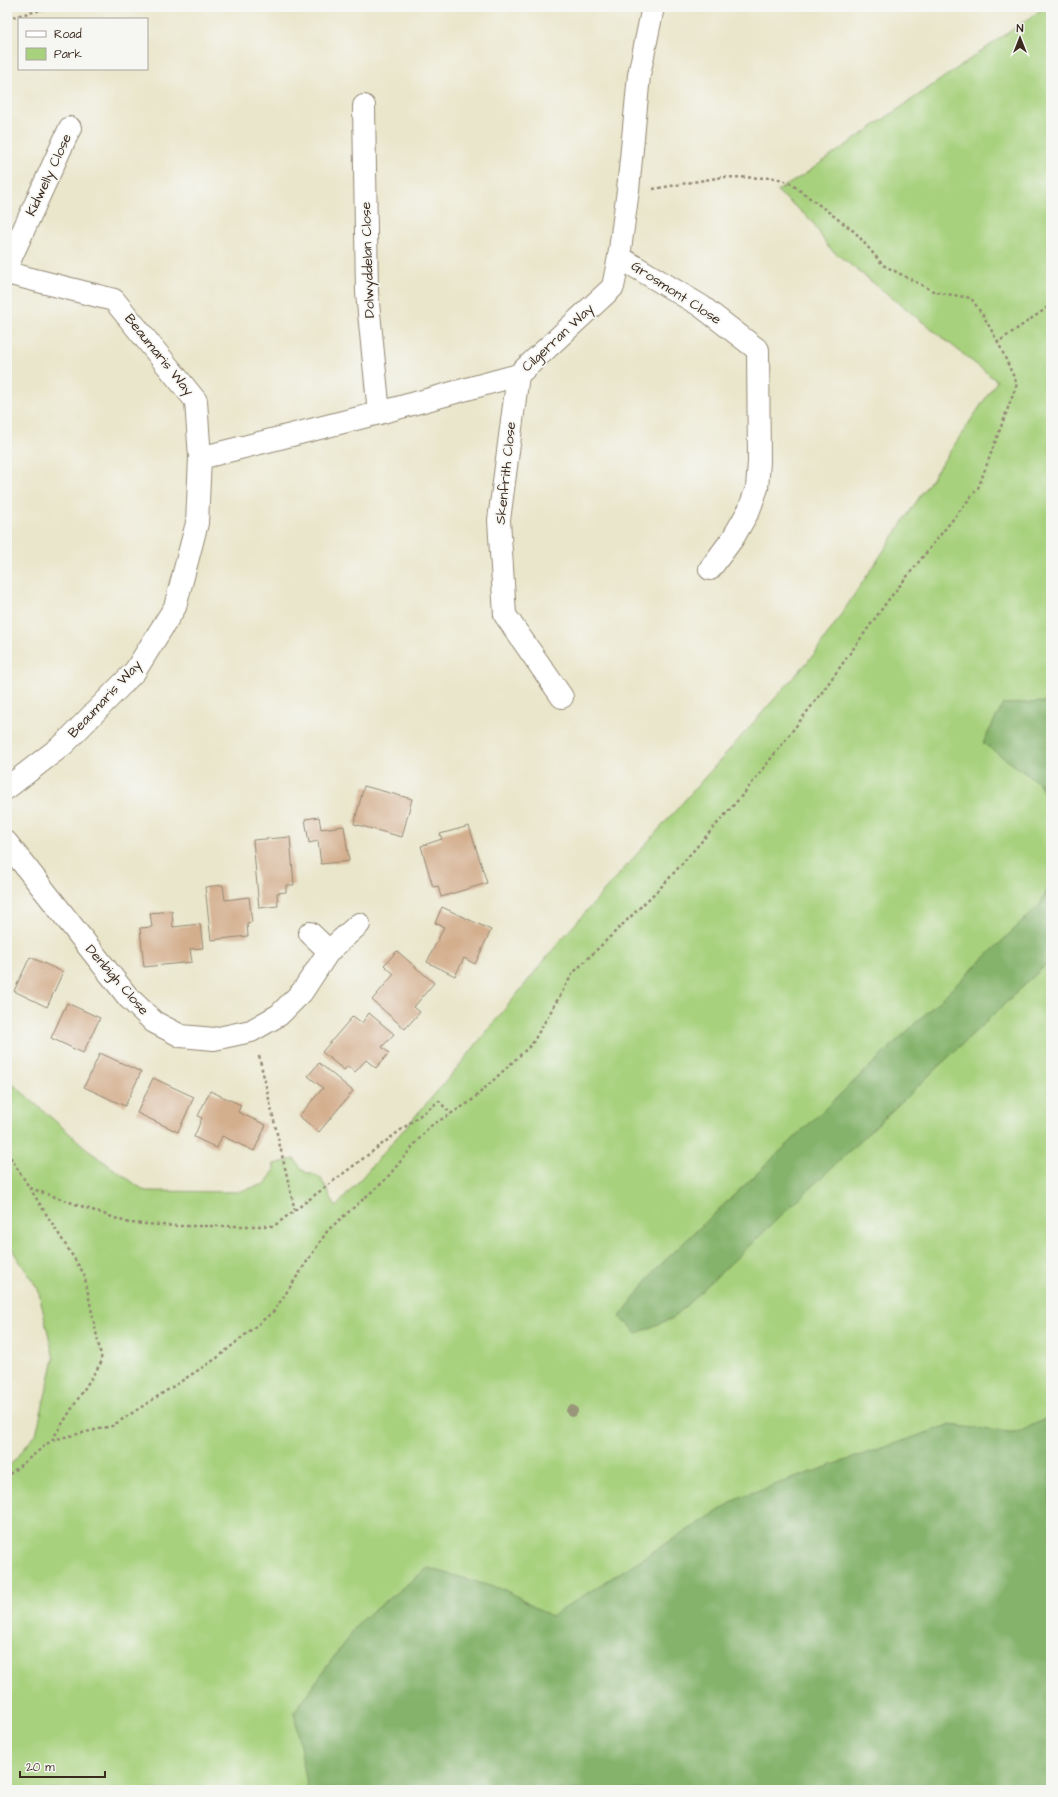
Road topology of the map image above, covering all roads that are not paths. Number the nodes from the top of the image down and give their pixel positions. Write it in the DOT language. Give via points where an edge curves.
graph roads {
  1 [pos="653,7"];
  2 [pos="364,106"];
  3 [pos="70,128"];
  4 [pos="619,257"];
  5 [pos="7,266"];
  6 [pos="7,273"];
  7 [pos="518,375"];
  8 [pos="379,413"];
  9 [pos="200,458"];
  10 [pos="710,569"];
  11 [pos="562,697"];
  12 [pos="7,788"];
  13 [pos="7,843"];
  14 [pos="359,924"];
  15 [pos="310,933"];
  16 [pos="329,951"];
  1 -- 4 [label="street, Cilgerran Way" via="638,75"];
  2 -- 8 [label="street, Dolwyddelan Close" via="366,293"];
  3 -- 5 [label="street, Kidwelly Close"];
  4 -- 7 [label="street, Cilgerran Way" via="613,287"];
  4 -- 10 [label="street, Grosmont Close" via="701,306 758,350 757,488 749,510 733,538"];
  6 -- 9 [label="street, Beaumaris Way" via="114,300 196,401"];
  7 -- 8 [label="street, Cilgerran Way"];
  7 -- 11 [label="street, Skenfrith Close" via="499,520 506,615"];
  8 -- 9 [label="street, Cilgerran Way"];
  9 -- 12 [label="street, Beaumaris Way" via="197,523 176,607 135,671 64,744"];
  13 -- 16 [label="street, Denbigh Close" via="128,997 154,1022 181,1036 214,1039 251,1031 278,1015 302,992"];
  14 -- 16 [label="street, Denbigh Close"];
  15 -- 16 [label="street"];
}
